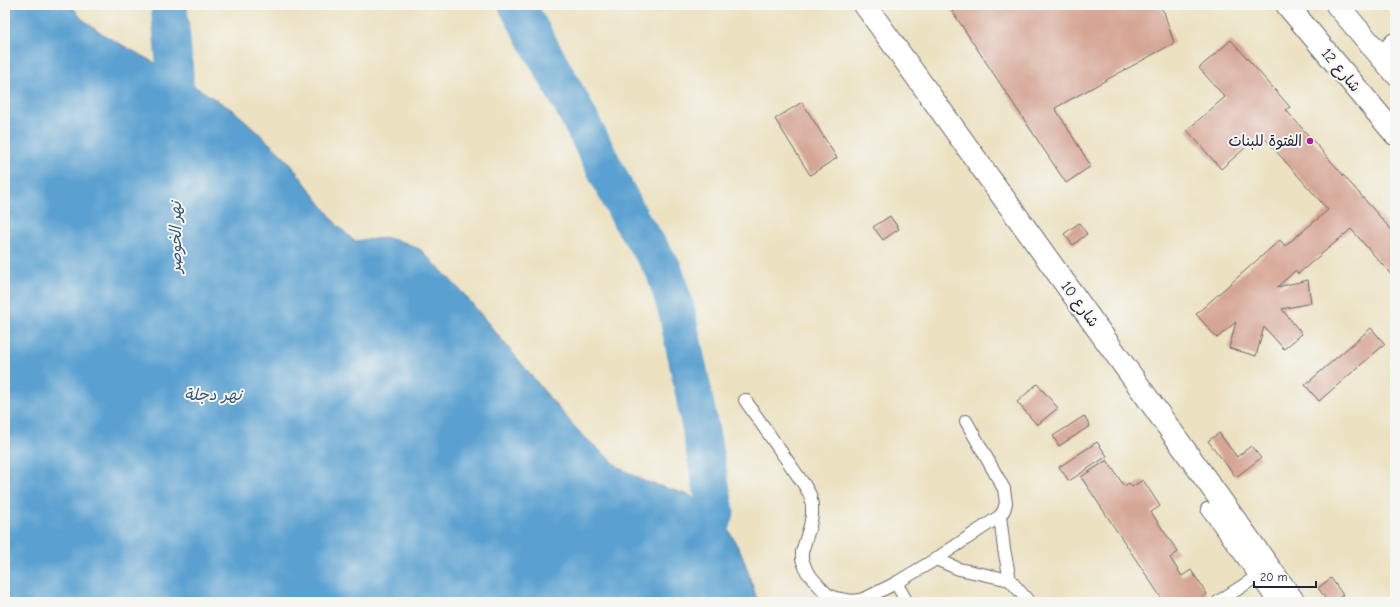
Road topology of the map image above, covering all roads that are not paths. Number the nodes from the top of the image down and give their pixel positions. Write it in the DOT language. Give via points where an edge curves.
graph roads {
  1 [pos="865,5"];
  2 [pos="1287,5"];
  3 [pos="1337,5"];
  4 [pos="1391,59"];
  5 [pos="1395,134"];
  6 [pos="745,400"];
  7 [pos="966,421"];
  8 [pos="1207,509"];
  9 [pos="1000,516"];
  10 [pos="936,559"];
  11 [pos="1256,577"];
  12 [pos="1010,580"];
  13 [pos="896,583"];
  14 [pos="1234,598"];
  15 [pos="907,602"];
  16 [pos="1028,602"];
  17 [pos="1218,602"];
  18 [pos="1274,602"];
  19 [pos="1294,602"];
  1 -- 19 [label="street, شارع 10"];
  2 -- 5 [label="street, شارع 12"];
  3 -- 4 [label="street"];
  6 -- 13 [label="lane" via="810,495 812,515 803,545 802,559 807,572 816,583 827,594 852,601 868,597"];
  7 -- 9 [label="lane" via="1004,489 1006,503"];
  8 -- 11 [label="lane"];
  9 -- 10 [label="lane"];
  9 -- 12 [label="lane"];
  10 -- 12 [label="lane" via="959,569"];
  10 -- 13 [label="lane"];
  11 -- 14 [label="lane"];
  11 -- 18 [label="lane"];
  12 -- 16 [label="lane"];
  13 -- 15 [label="lane"];
  14 -- 17 [label="lane"];
}
